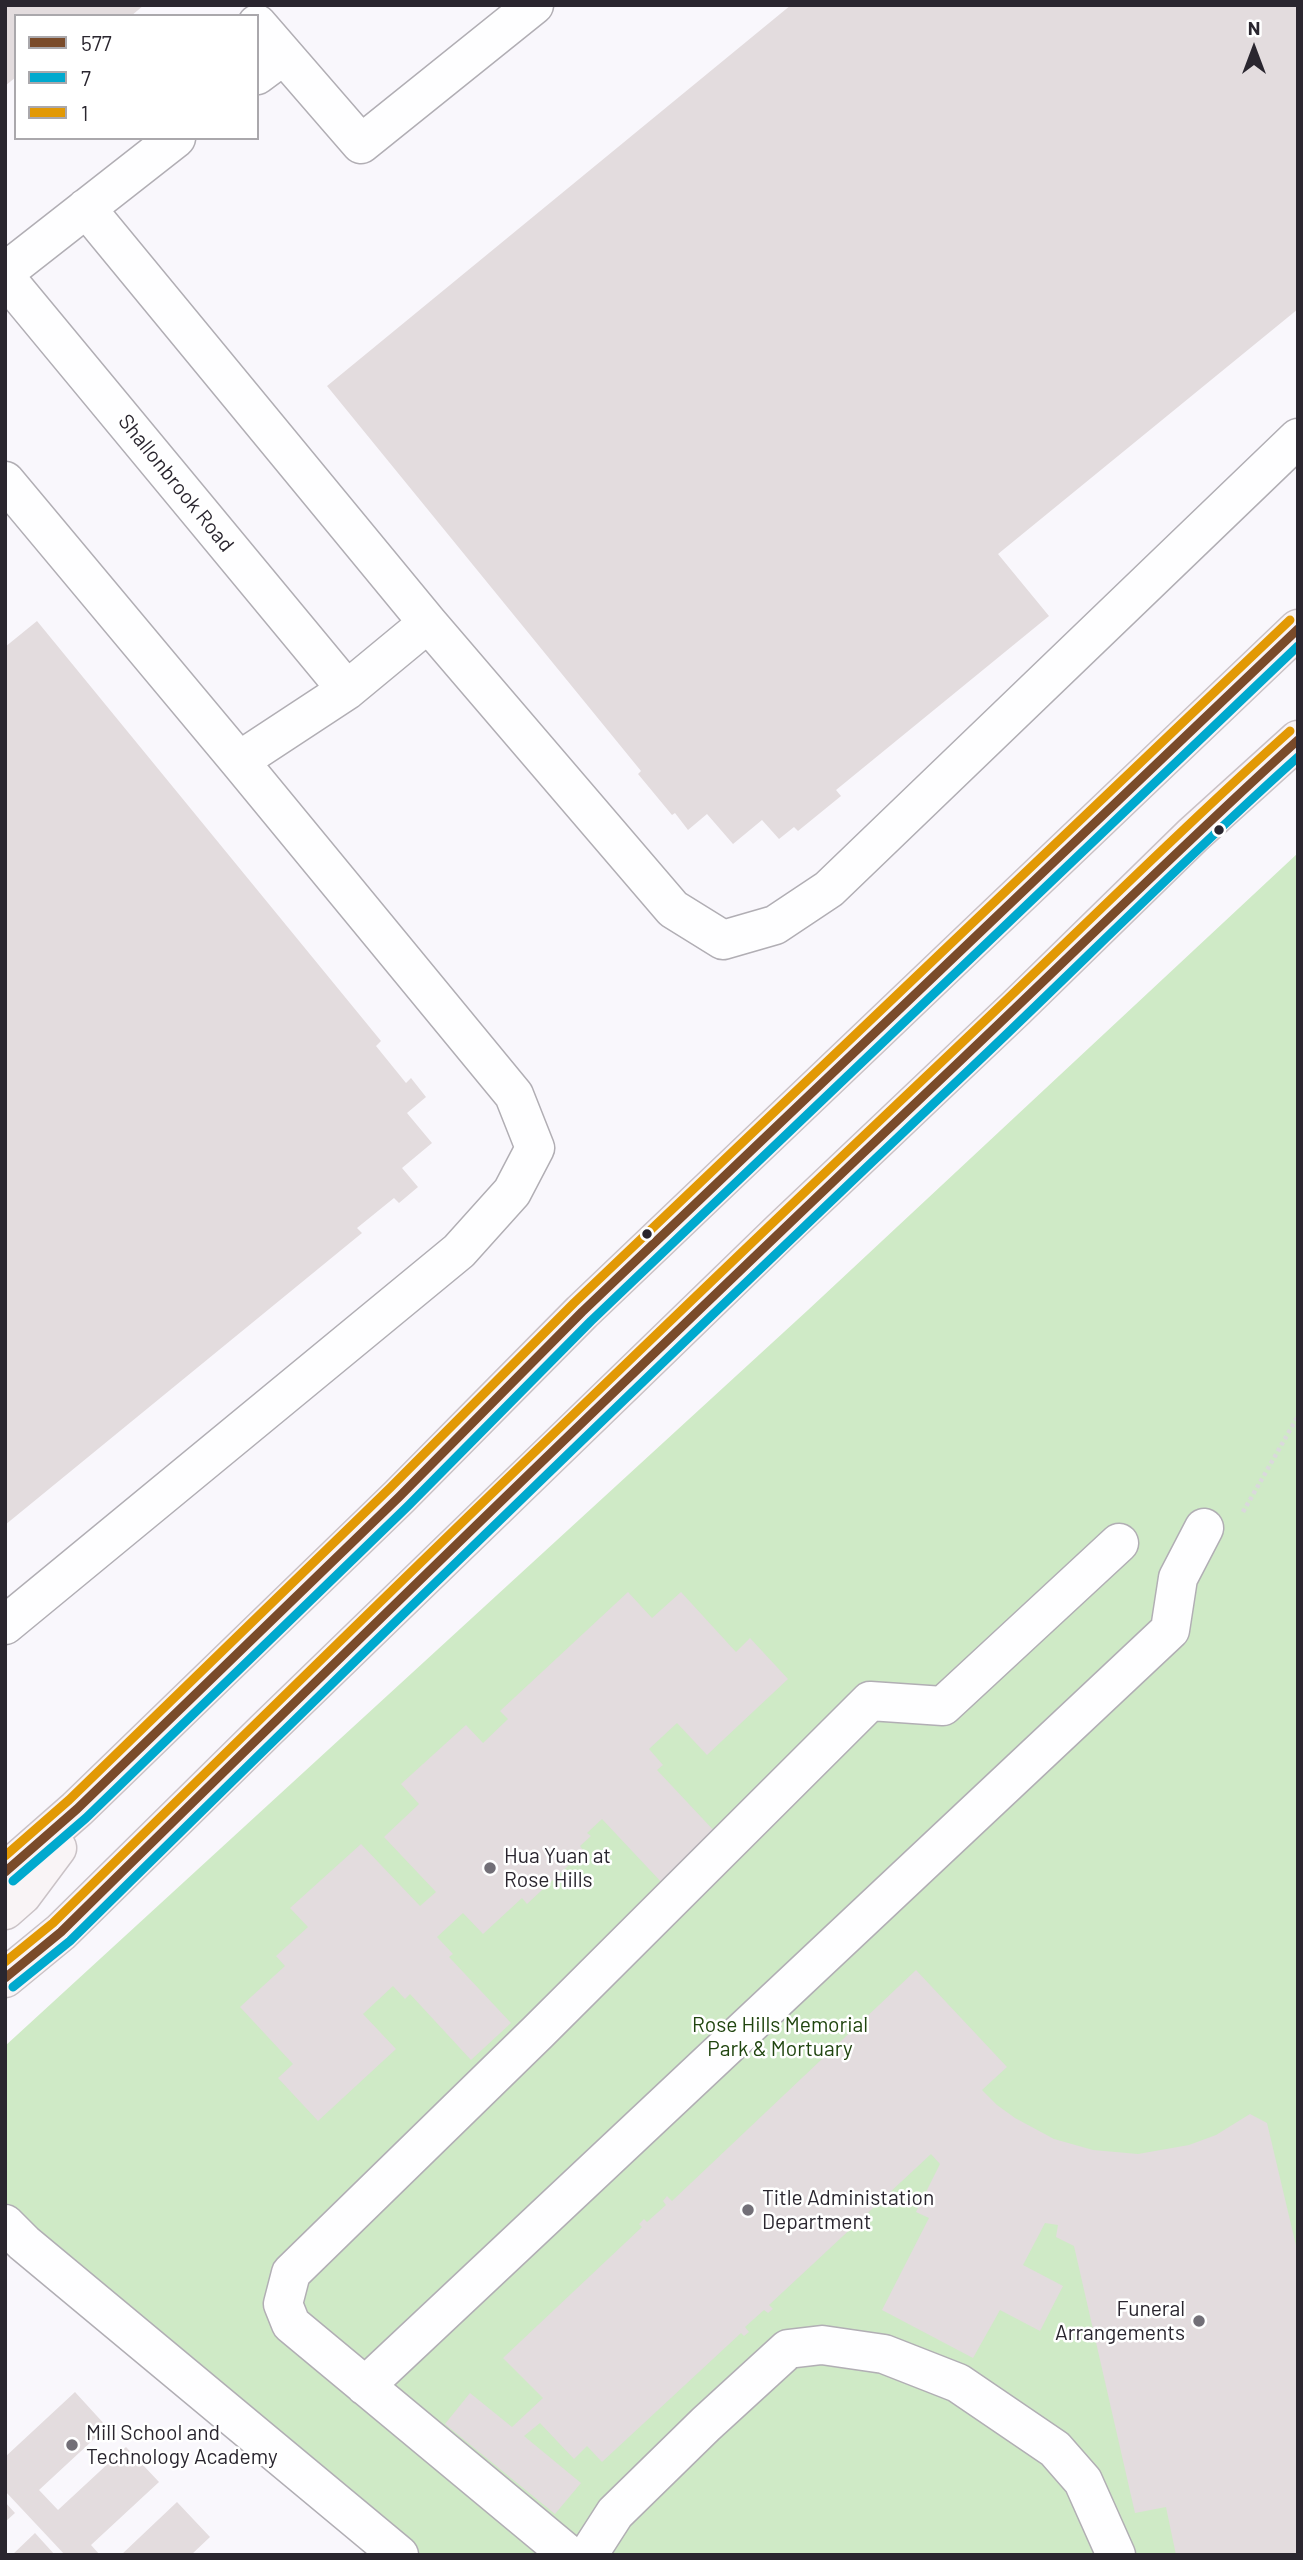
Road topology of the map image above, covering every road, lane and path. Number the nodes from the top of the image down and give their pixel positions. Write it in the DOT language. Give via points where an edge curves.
graph roads {
  1 [pos="534,5"];
  2 [pos="259,30"];
  3 [pos="270,65"];
  4 [pos="173,140"];
  5 [pos="86,208"];
  6 [pos="5,274"];
  7 [pos="1298,438"];
  8 [pos="5,481"];
  9 [pos="428,623"];
  10 [pos="1298,629"];
  11 [pos="346,690"];
  12 [pos="1298,740"];
  13 [pos="239,761"];
  14 [pos="1298,1416"];
  15 [pos="1221,1523"];
  16 [pos="1119,1543"];
  17 [pos="5,1625"];
  18 [pos="77,1809"];
  19 [pos="5,1872"];
  20 [pos="5,1910"];
  21 [pos="5,1978"];
  22 [pos="11,2233"];
  23 [pos="365,2386"];
  24 [pos="399,2555"];
  25 [pos="569,2555"];
  26 [pos="588,2555"];
  27 [pos="1116,2555"];
  1 -- 3 [label="lane" via="361,144"];
  2 -- 3 [label="lane"];
  4 -- 5 [label="lane"];
  5 -- 6 [label="lane"];
  5 -- 9 [label="lane"];
  6 -- 11 [label="lane, Shallonbrook Road"];
  7 -- 9 [label="lane" via="829,889 775,925 723,940 673,909"];
  8 -- 13 [label="lane"];
  9 -- 11 [label="lane"];
  10 -- 18 [label="main road" via="582,1312"];
  11 -- 13 [label="lane"];
  12 -- 21 [label="main road" via="781,1231 61,1932"];
  13 -- 17 [label="lane" via="514,1095 535,1148 512,1192 458,1251"];
  14 -- 15 [label="path"];
  15 -- 23 [label="lane" via="1178,1578 1170,1630"];
  16 -- 23 [label="lane" via="943,1706 870,1701 292,2273 283,2304 291,2323"];
  18 -- 19 [label="main road"];
  18 -- 20 [label="main road" via="53,1856"];
  22 -- 24 [label="lane"];
  23 -- 25 [label="lane"];
  26 -- 27 [label="lane" via="615,2512 788,2349 822,2345 884,2354 958,2383 1055,2449 1083,2480"];
}
